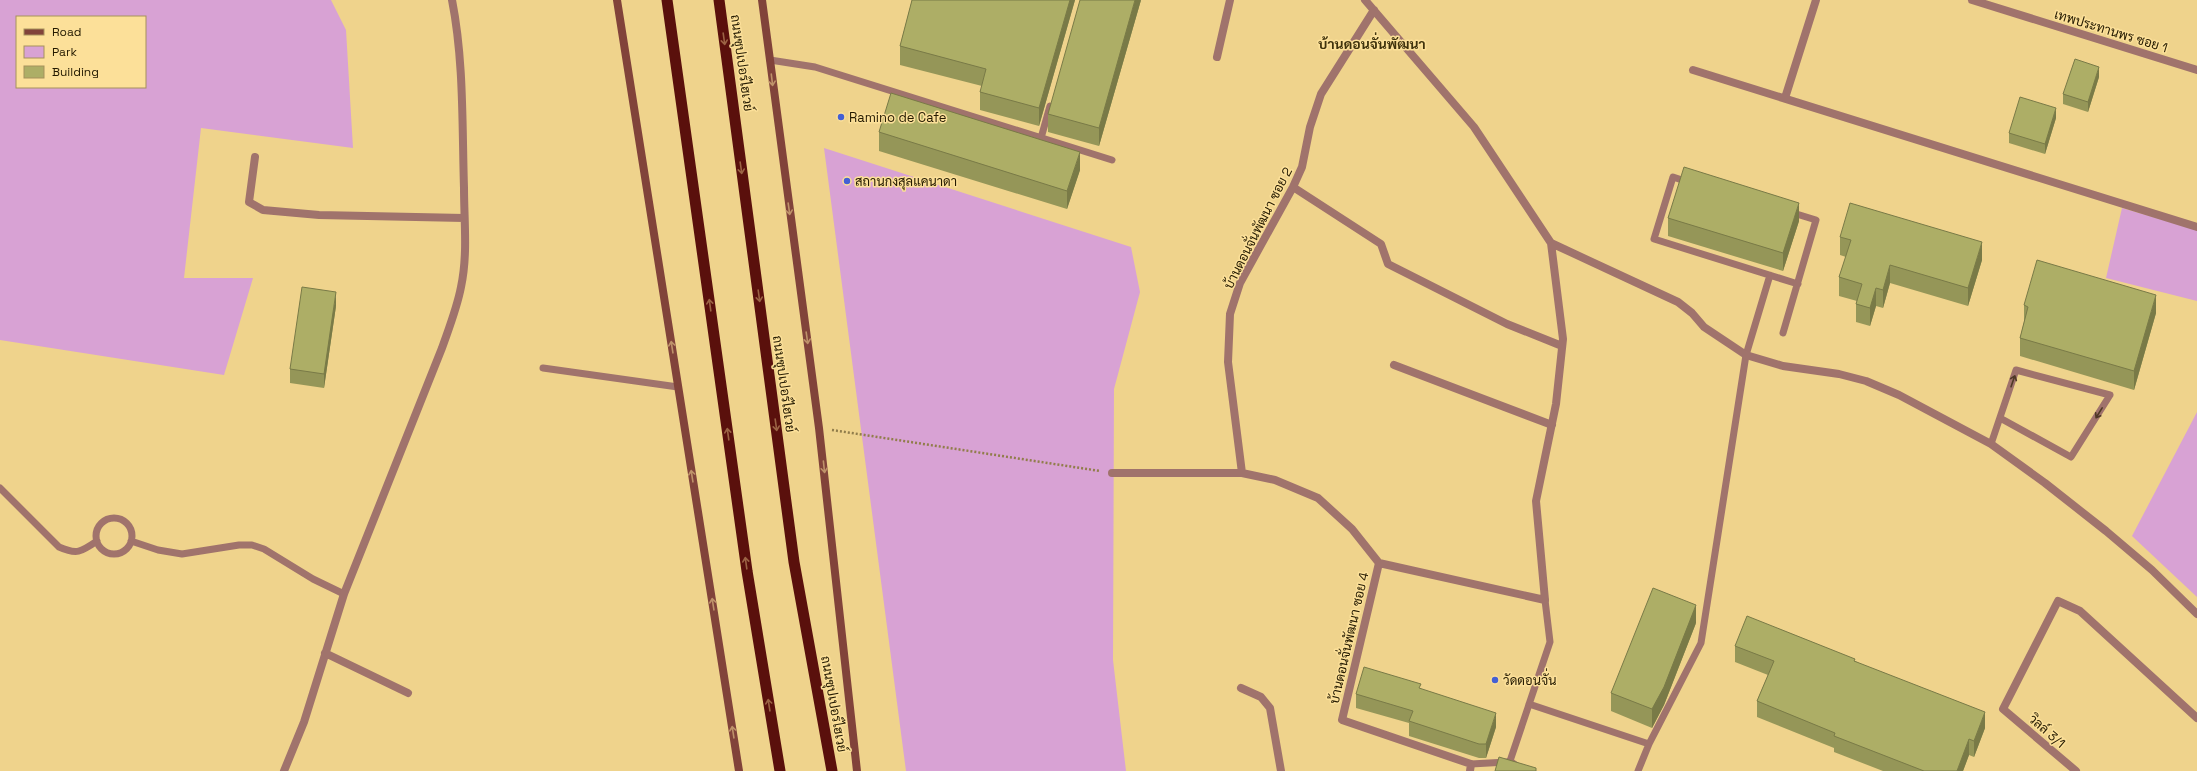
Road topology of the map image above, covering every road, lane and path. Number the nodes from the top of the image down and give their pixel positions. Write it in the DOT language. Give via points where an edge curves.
graph roads {
  1 [pos="452,0"];
  2 [pos="617,0"];
  3 [pos="667,0"];
  4 [pos="719,0"];
  5 [pos="762,0"];
  6 [pos="1230,0"];
  7 [pos="1365,0"];
  8 [pos="1816,0"];
  9 [pos="1974,0"];
  10 [pos="1374,10"];
  11 [pos="1217,58"];
  12 [pos="770,60"];
  13 [pos="1693,70"];
  14 [pos="2197,70"];
  15 [pos="1785,98"];
  16 [pos="1052,100"];
  17 [pos="1041,138"];
  18 [pos="255,157"];
  19 [pos="1112,160"];
  20 [pos="1695,184"];
  21 [pos="1293,187"];
  22 [pos="1779,208"];
  23 [pos="464,218"];
  24 [pos="2197,227"];
  25 [pos="1551,243"];
  26 [pos="1770,275"];
  27 [pos="1798,284"];
  28 [pos="1783,333"];
  29 [pos="1562,346"];
  30 [pos="1746,355"];
  31 [pos="1394,365"];
  32 [pos="543,368"];
  33 [pos="678,387"];
  34 [pos="2000,418"];
  35 [pos="1552,425"];
  36 [pos="819,428"];
  37 [pos="1991,444"];
  38 [pos="1112,473"];
  39 [pos="1242,473"];
  40 [pos="0,488"];
  41 [pos="97,541"];
  42 [pos="131,541"];
  43 [pos="1379,563"];
  44 [pos="344,594"];
  45 [pos="1545,600"];
  46 [pos="2197,614"];
  47 [pos="326,653"];
  48 [pos="1241,688"];
  49 [pos="408,693"];
  50 [pos="1529,704"];
  51 [pos="2197,718"];
  52 [pos="855,744"];
  53 [pos="1649,744"];
  54 [pos="1510,761"];
  55 [pos="1471,768"];
  56 [pos="284,771"];
  57 [pos="739,771"];
  58 [pos="780,771"];
  59 [pos="832,771"];
  60 [pos="857,771"];
  61 [pos="861,771"];
  62 [pos="1281,771"];
  63 [pos="1524,771"];
  64 [pos="1638,771"];
  65 [pos="2076,771"];
  1 -- 23 [label="street" via="458,31"];
  33 -- 2 [label="main road, one-way"];
  58 -- 3 [label="highway, one-way" via="747,571"];
  4 -- 59 [label="highway, ถนนซุปเปอร์ไฮเวย์, one-way" via="794,562"];
  5 -- 12 [label="main road"];
  6 -- 11 [label="street"];
  7 -- 10 [label="street"];
  8 -- 15 [label="street"];
  9 -- 14 [label="street, เทพประทานพร ซอย 1"];
  10 -- 21 [label="street, บ้านดอนจั่นพัฒนา ซอย 2" via="1321,94 1310,127 1302,167"];
  10 -- 25 [label="street" via="1474,127"];
  12 -- 17 [label="lane" via="815,67"];
  12 -- 36 [label="main road, one-way"];
  13 -- 15 [label="street"];
  15 -- 24 [label="street"];
  16 -- 17 [label="lane"];
  17 -- 19 [label="lane"];
  18 -- 23 [label="street" via="249,202 263,210 319,215"];
  20 -- 26 [label="lane" via="1672,177 1654,239"];
  21 -- 29 [label="street" via="1381,244 1388,264 1507,324"];
  21 -- 39 [label="street, บ้านดอนจั่นพัฒนา ซอย 2" via="1240,283 1230,314 1228,362"];
  22 -- 27 [label="lane" via="1816,220"];
  23 -- 44 [label="street" via="466,244 461,287 453,319"];
  25 -- 29 [label="street"];
  25 -- 30 [label="street" via="1678,302 1704,327"];
  26 -- 27 [label="lane"];
  26 -- 30 [label="lane"];
  27 -- 28 [label="lane"];
  29 -- 35 [label="street"];
  30 -- 37 [label="street" via="1783,366 1839,374 1866,381 1899,395"];
  30 -- 53 [label="lane" via="1701,643"];
  31 -- 35 [label="street"];
  32 -- 33 [label="lane"];
  57 -- 33 [label="main road, one-way"];
  34 -- 34 [label="lane, one-way" via="2016,370 2110,395 2071,457"];
  34 -- 37 [label="lane"];
  35 -- 45 [label="street" via="1536,502"];
  36 -- 38 [label="path"];
  36 -- 52 [label="main road, one-way"];
  37 -- 46 [label="street" via="2046,483 2106,531 2152,570"];
  38 -- 39 [label="street"];
  39 -- 43 [label="street" via="1275,480 1318,498 1352,529"];
  40 -- 41 [label="lane" via="59,547 70,552 81,552"];
  41 -- 42 [label="lane" via="104,551 110,553 124,551"];
  41 -- 42 [label="lane" via="101,524 118,518 130,527"];
  42 -- 44 [label="lane" via="158,550 182,554 252,545 264,549 313,580"];
  43 -- 45 [label="street"];
  43 -- 55 [label="street, บ้านดอนจั่นพัฒนา ซอย 4" via="1342,720"];
  44 -- 47 [label="street"];
  45 -- 50 [label="lane" via="1550,642"];
  47 -- 49 [label="street"];
  47 -- 56 [label="street" via="304,722"];
  48 -- 62 [label="street" via="1261,697 1270,708"];
  50 -- 53 [label="lane"];
  50 -- 54 [label="lane"];
  51 -- 65 [label="street, วิลล์ 3/1" via="2080,611 2058,602 2003,708"];
  52 -- 60 [label="main road"];
  52 -- 61 [label="main road"];
  53 -- 64 [label="lane"];
  54 -- 55 [label="lane"];
  54 -- 63 [label="lane"];
}
